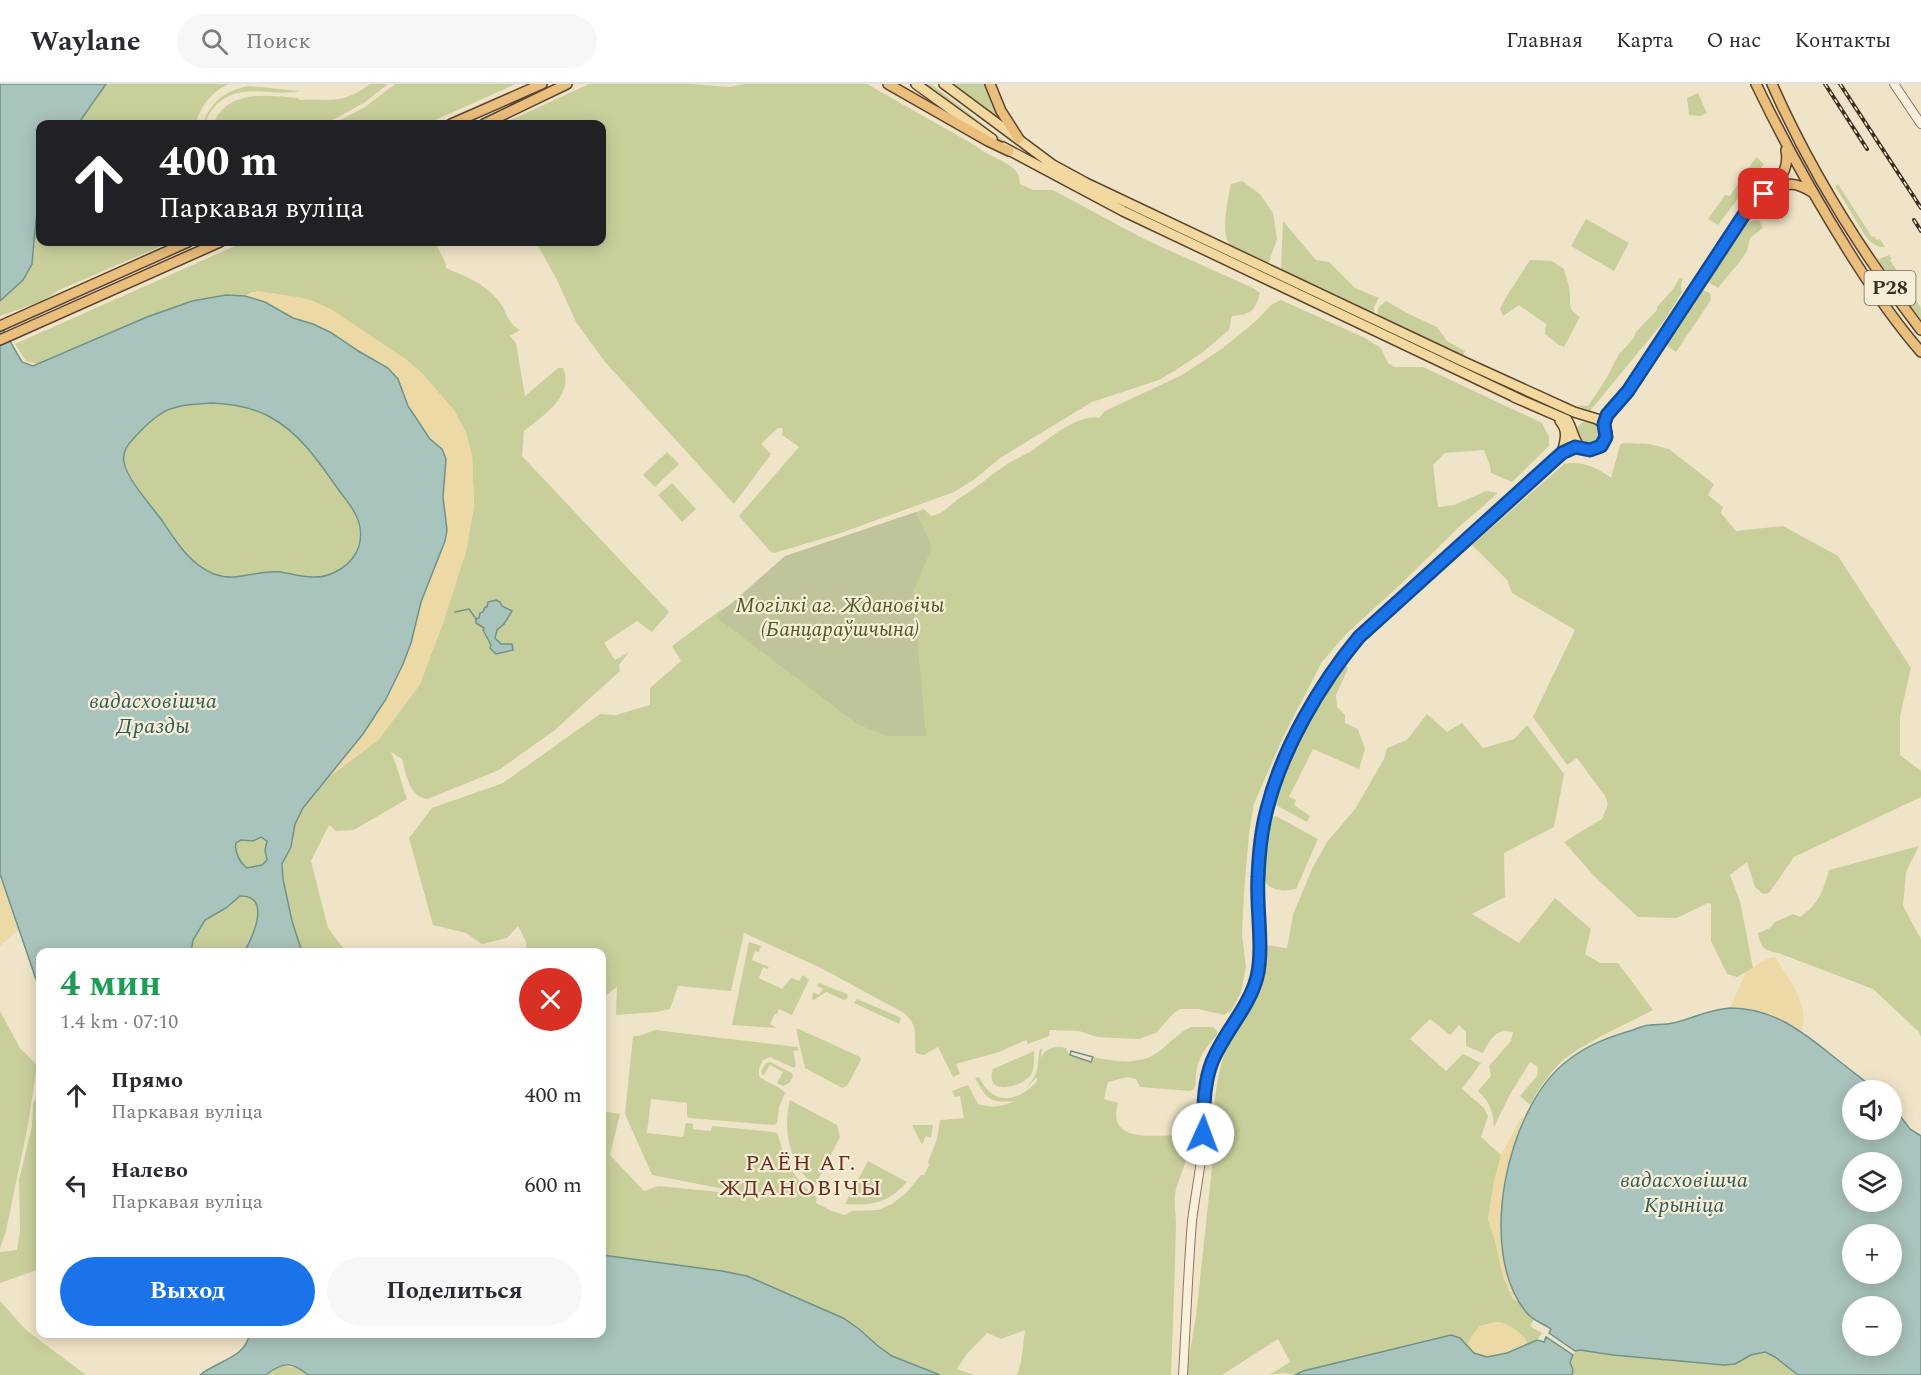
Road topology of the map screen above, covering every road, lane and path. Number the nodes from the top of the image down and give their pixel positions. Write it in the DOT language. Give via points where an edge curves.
graph roads {
  1 [pos="542,84"];
  2 [pos="567,84"];
  3 [pos="888,84"];
  4 [pos="916,84"];
  5 [pos="944,84"];
  6 [pos="990,84"];
  7 [pos="1756,84"];
  8 [pos="1772,84"];
  9 [pos="1894,84"];
  10 [pos="460,120"];
  11 [pos="491,120"];
  12 [pos="1921,124"];
  13 [pos="1019,139"];
  14 [pos="1784,140"];
  15 [pos="1011,152"];
  16 [pos="1772,188"];
  17 [pos="1814,194"];
  18 [pos="179,246"];
  19 [pos="211,246"];
  20 [pos="0,326"];
  21 [pos="1921,330"];
  22 [pos="0,340"];
  23 [pos="1921,352"];
  24 [pos="1514,397"];
  25 [pos="1610,410"];
  26 [pos="1592,417"];
  27 [pos="1604,424"];
  28 [pos="1573,433"];
  29 [pos="1581,447"];
  30 [pos="1562,453"];
  31 [pos="1183,1375"];
  1 -- 10 [label="highway"];
  2 -- 11 [label="highway"];
  3 -- 15 [label="highway"];
  4 -- 15 [label="main road"];
  5 -- 13 [label="main road"];
  6 -- 13 [label="highway"];
  7 -- 14 [label="highway, Р28"];
  8 -- 21 [label="highway, Р28" via="1824,184"];
  9 -- 12 [label="street"];
  13 -- 15 [label="main road" via="1018,148"];
  13 -- 26 [label="main road" via="1064,171 1150,215 1464,362"];
  14 -- 16 [label="highway" via="1788,160"];
  14 -- 17 [label="highway, Р28"];
  15 -- 24 [label="main road" via="1134,216"];
  16 -- 17 [label="highway" via="1791,183"];
  16 -- 25 [label="main road" via="1749,207 1628,391"];
  17 -- 23 [label="highway, Р28" via="1861,271"];
  18 -- 20 [label="highway"];
  19 -- 22 [label="highway"];
  24 -- 28 [label="main road" via="1567,420"];
  24 -- 30 [label="main road" via="1563,425 1566,433"];
  25 -- 26 [label="main road"];
  25 -- 27 [label="main road"];
  26 -- 27 [label="main road"];
  26 -- 28 [label="main road" via="1581,420"];
  27 -- 29 [label="main road" via="1607,434 1603,444 1592,450"];
  28 -- 29 [label="main road"];
  28 -- 30 [label="street"];
  29 -- 30 [label="street"];
  30 -- 31 [label="street" via="1376,620 1345,653 1294,738 1278,775 1260,847 1257,974 1213,1060 1206,1084"];
}
